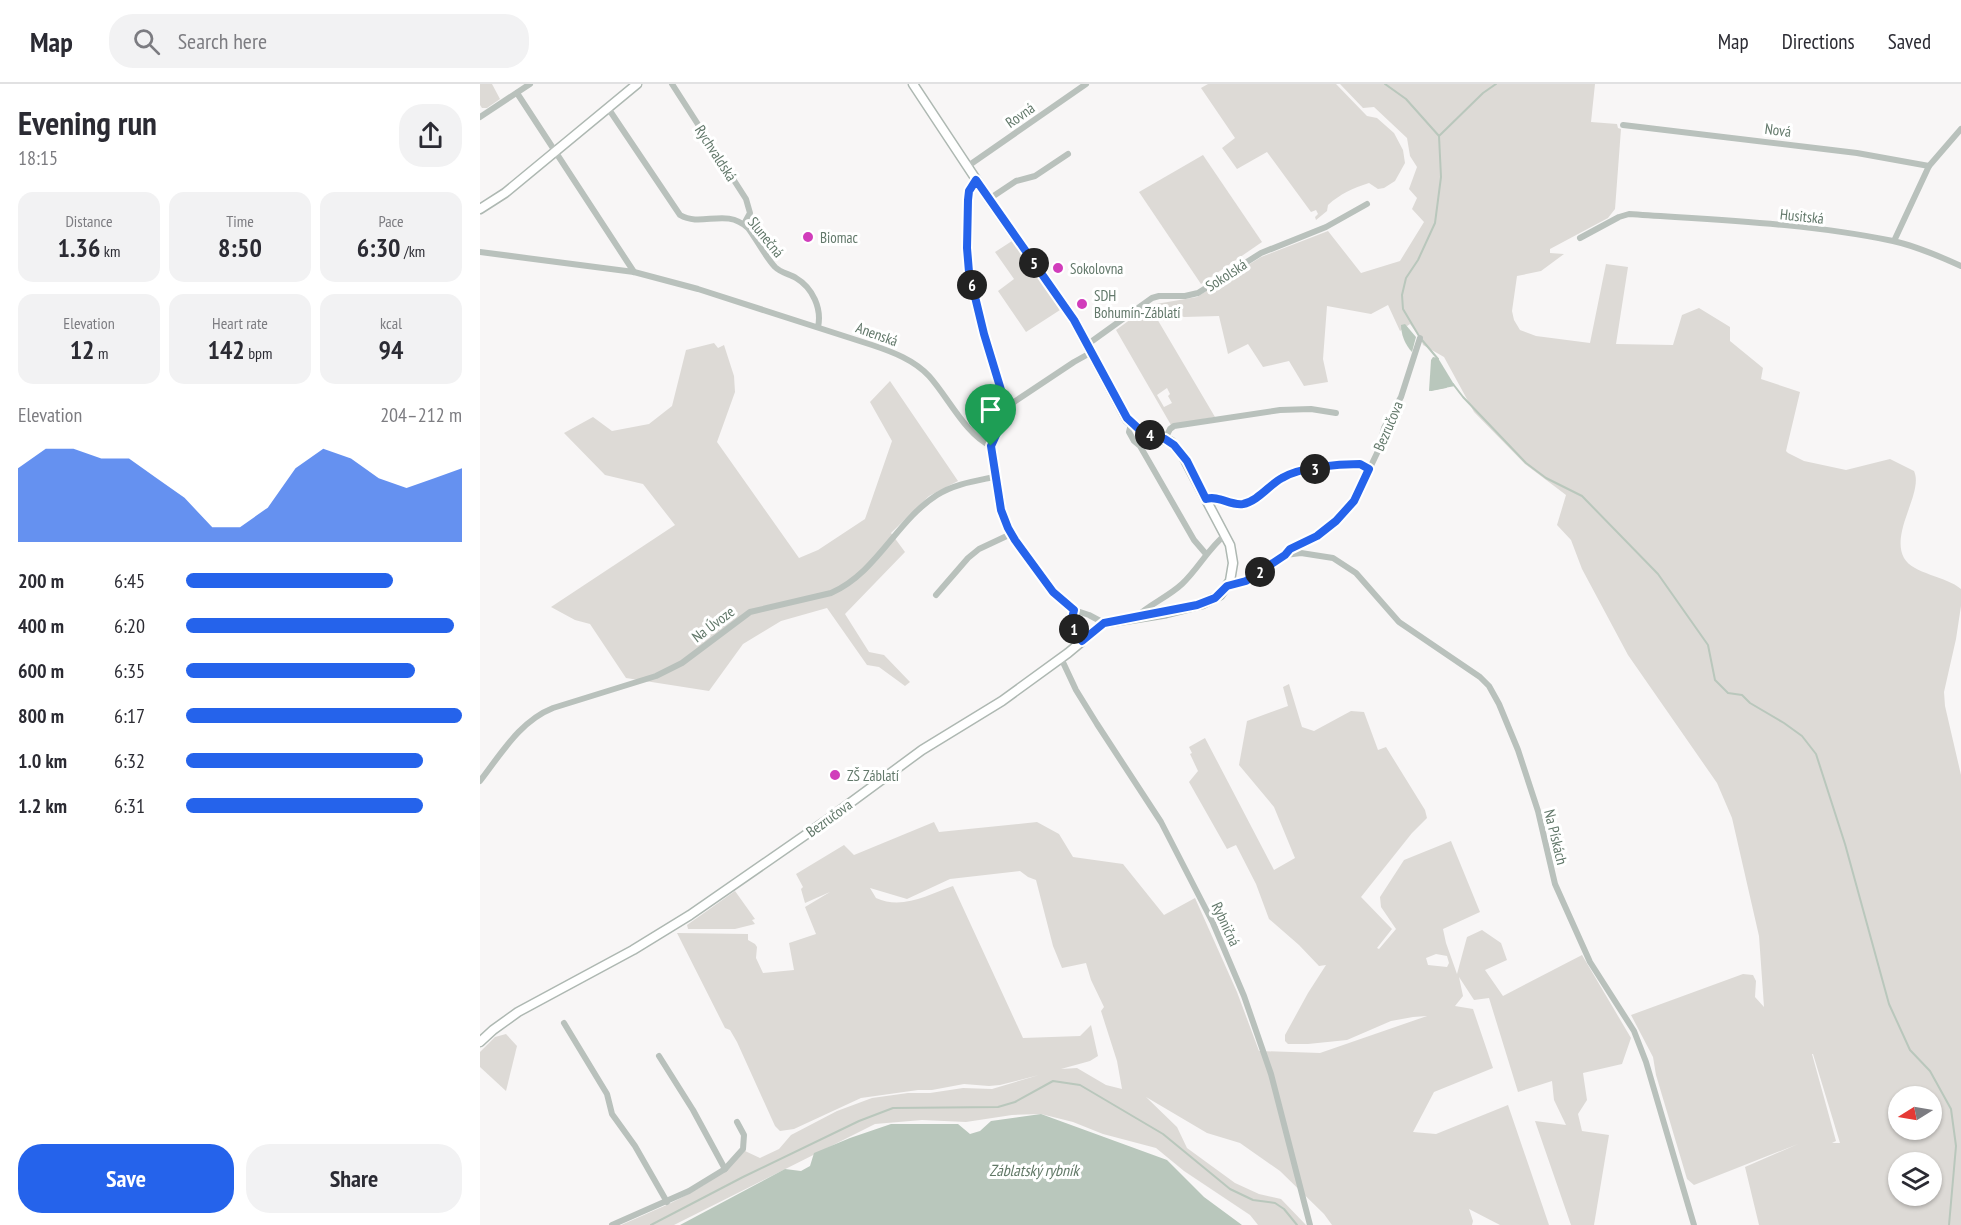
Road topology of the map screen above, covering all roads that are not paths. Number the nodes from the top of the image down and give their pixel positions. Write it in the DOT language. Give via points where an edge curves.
graph roads {
  1 [pos="530,84"];
  2 [pos="637,84"];
  3 [pos="672,84"];
  4 [pos="913,84"];
  5 [pos="1086,84"];
  6 [pos="517,93"];
  7 [pos="608,108"];
  8 [pos="480,117"];
  9 [pos="1623,124"];
  10 [pos="1961,129"];
  11 [pos="554,152"];
  12 [pos="1068,154"];
  13 [pos="968,166"];
  14 [pos="1929,166"];
  15 [pos="976,180"];
  16 [pos="989,199"];
  17 [pos="1368,204"];
  18 [pos="480,209"];
  19 [pos="744,224"];
  20 [pos="1580,238"];
  21 [pos="1894,241"];
  22 [pos="480,252"];
  23 [pos="1961,266"];
  24 [pos="634,272"];
  25 [pos="818,327"];
  26 [pos="1420,338"];
  27 [pos="1090,348"];
  28 [pos="1005,408"];
  29 [pos="1336,413"];
  30 [pos="1131,424"];
  31 [pos="1165,439"];
  32 [pos="991,446"];
  33 [pos="1369,469"];
  34 [pos="994,477"];
  35 [pos="1206,499"];
  36 [pos="1011,534"];
  37 [pos="1226,535"];
  38 [pos="1206,554"];
  39 [pos="1285,555"];
  40 [pos="1227,586"];
  41 [pos="936,595"];
  42 [pos="1074,610"];
  43 [pos="1136,618"];
  44 [pos="1104,623"];
  45 [pos="1082,641"];
  46 [pos="1061,658"];
  47 [pos="480,781"];
  48 [pos="564,1023"];
  49 [pos="480,1042"];
  50 [pos="659,1056"];
  51 [pos="737,1122"];
  52 [pos="725,1170"];
  53 [pos="667,1202"];
  54 [pos="612,1225"];
  55 [pos="1310,1225"];
  56 [pos="1694,1225"];
  1 -- 6 [label="street"];
  2 -- 7 [label="main road"];
  3 -- 19 [label="street, Rychvaldská" via="746,199 750,213"];
  4 -- 13 [label="main road"];
  5 -- 13 [label="street, Rovná"];
  6 -- 8 [label="street"];
  6 -- 11 [label="street"];
  7 -- 11 [label="main road"];
  7 -- 19 [label="street, Slunečná" via="680,214 687,219 730,218"];
  9 -- 14 [label="street, Nová" via="1846,151"];
  10 -- 14 [label="street"];
  11 -- 18 [label="main road"];
  11 -- 24 [label="street"];
  12 -- 16 [label="street"];
  13 -- 15 [label="main road"];
  14 -- 21 [label="street"];
  15 -- 16 [label="main road"];
  15 -- 28 [label="street" via="968,200 968,260"];
  16 -- 27 [label="main road"];
  17 -- 27 [label="street, Sokolská" via="1326,227 1261,253 1198,293 1152,298"];
  19 -- 25 [label="street, Slunečná" via="777,269 796,278 810,293 820,314"];
  20 -- 21 [label="street, Husitská" via="1629,214 1813,229"];
  21 -- 23 [label="street, Husitská"];
  22 -- 24 [label="street, Anenská"];
  24 -- 25 [label="street, Anenská"];
  25 -- 32 [label="street, Anenská" via="900,355 912,363 929,376 976,435"];
  26 -- 33 [label="street, Bezručova" via="1401,397"];
  27 -- 28 [label="street, Sokolská"];
  27 -- 30 [label="main road"];
  28 -- 32 [label="street"];
  29 -- 31 [label="street" via="1280,410 1174,426"];
  30 -- 31 [label="main road"];
  30 -- 38 [label="street" via="1129,432 1134,441"];
  31 -- 35 [label="main road" via="1183,456"];
  32 -- 34 [label="street"];
  33 -- 35 [label="street" via="1350,464 1298,471 1242,504 1215,497"];
  33 -- 39 [label="street, Bezručova" via="1354,501 1336,521"];
  34 -- 36 [label="street" via="1002,516"];
  34 -- 47 [label="street, Na Úvoze" via="949,488 930,500 858,577 840,589 750,612 682,663 656,676 539,714 515,735"];
  35 -- 37 [label="main road"];
  36 -- 41 [label="street" via="979,549"];
  36 -- 42 [label="street" via="1053,592"];
  37 -- 38 [label="street"];
  37 -- 40 [label="main road" via="1233,563"];
  38 -- 43 [label="street" via="1183,584"];
  39 -- 40 [label="street, Bezručova" via="1246,581"];
  39 -- 56 [label="street, Na Pískách" via="1333,558 1356,573 1399,622 1480,677 1493,693 1518,750 1538,811 1555,884 1590,962 1634,1031 1646,1062"];
  40 -- 43 [label="main road" via="1215,598 1187,608"];
  42 -- 44 [label="street"];
  42 -- 45 [label="street" via="1072,622"];
  43 -- 44 [label="main road"];
  44 -- 45 [label="main road, Bezručova"];
  45 -- 46 [label="main road, Bezručova"];
  46 -- 49 [label="main road, Bezručova" via="983,715 921,750 690,915 518,1012"];
  46 -- 55 [label="street, Rybničná" via="1076,690 1161,822 1214,923 1271,1074"];
  48 -- 53 [label="street" via="607,1094 612,1114"];
  50 -- 52 [label="street"];
  51 -- 52 [label="street" via="744,1135 743,1149"];
  52 -- 53 [label="street"];
  53 -- 54 [label="street"];
}
